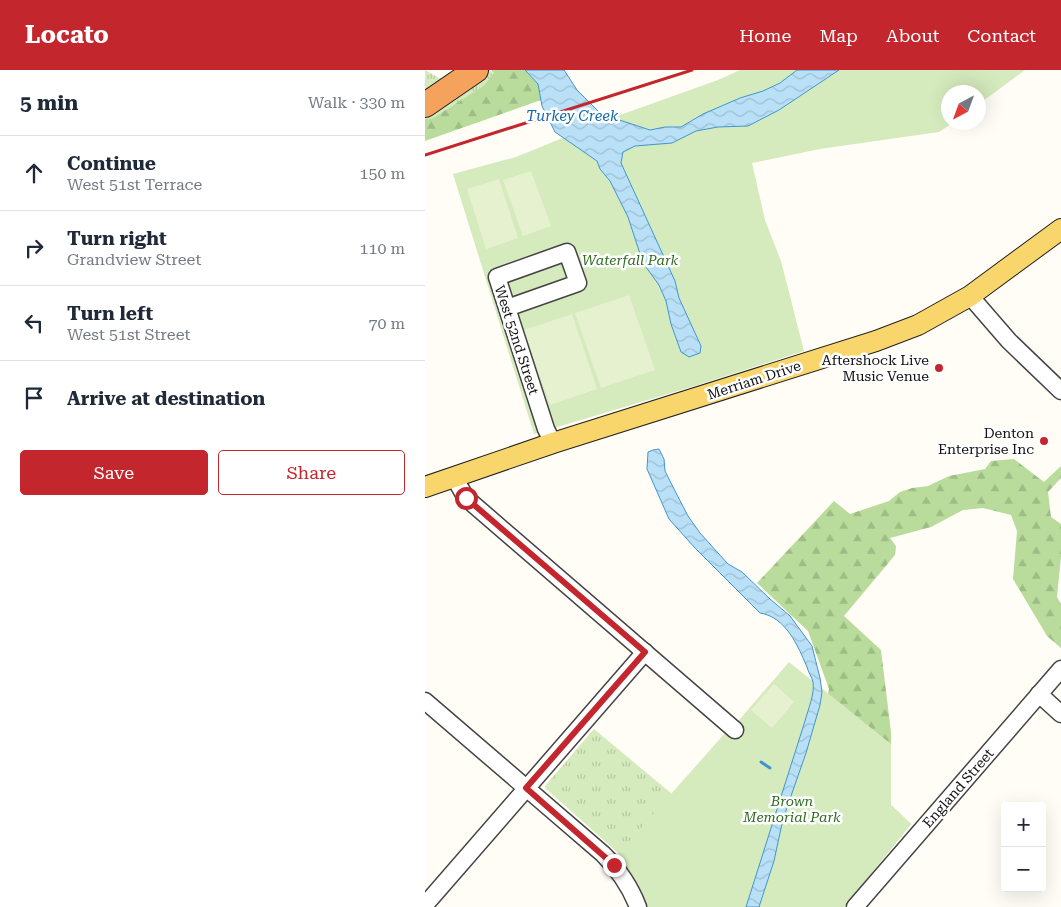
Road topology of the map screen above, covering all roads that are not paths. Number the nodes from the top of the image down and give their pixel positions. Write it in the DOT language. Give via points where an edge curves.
graph roads {
  1 [pos="475,70"];
  2 [pos="435,99"];
  3 [pos="1061,229"];
  4 [pos="970,296"];
  5 [pos="507,308"];
  6 [pos="1061,391"];
  7 [pos="553,443"];
  8 [pos="454,477"];
  9 [pos="425,486"];
  10 [pos="645,652"];
  11 [pos="1061,669"];
  12 [pos="1039,694"];
  13 [pos="425,701"];
  14 [pos="1061,714"];
  15 [pos="735,730"];
  16 [pos="526,788"];
  17 [pos="425,905"];
  18 [pos="638,907"];
  19 [pos="855,907"];
  1 -- 2 [label="highway"];
  3 -- 4 [label="main road, Merriam Drive"];
  4 -- 6 [label="street" via="1009,341"];
  4 -- 7 [label="main road, Merriam Drive" via="918,325 876,341"];
  5 -- 5 [label="street, West 52nd Street" via="497,277 567,252 578,283"];
  5 -- 7 [label="street, West 52nd Street"];
  7 -- 8 [label="main road, Merriam Drive"];
  8 -- 9 [label="main road, Merriam Drive"];
  8 -- 10 [label="street" via="466,498"];
  10 -- 15 [label="street"];
  10 -- 16 [label="street"];
  11 -- 12 [label="street, England Street"];
  12 -- 14 [label="street"];
  12 -- 19 [label="street, England Street"];
  13 -- 16 [label="street"];
  16 -- 17 [label="street"];
  16 -- 18 [label="street" via="614,865"];
}
